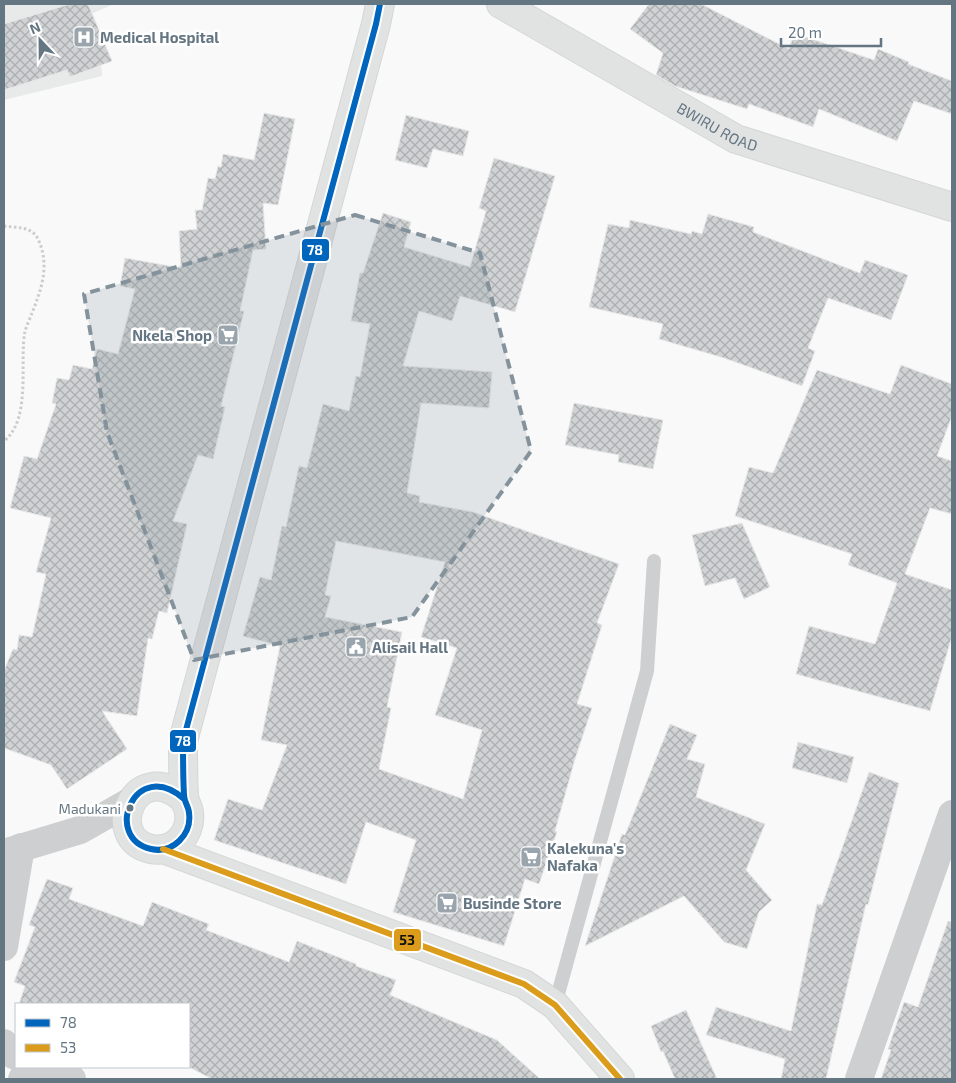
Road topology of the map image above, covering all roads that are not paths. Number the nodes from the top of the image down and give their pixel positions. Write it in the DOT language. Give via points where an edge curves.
graph roads {
  1 [pos="380,4"];
  2 [pos="502,4"];
  3 [pos="952,207"];
  4 [pos="654,561"];
  5 [pos="183,741"];
  6 [pos="141,794"];
  7 [pos="187,811"];
  8 [pos="952,814"];
  9 [pos="80,830"];
  10 [pos="131,835"];
  11 [pos="12,850"];
  12 [pos="163,850"];
  13 [pos="224,873"];
  14 [pos="4,947"];
  15 [pos="555,1005"];
  16 [pos="4,1043"];
  17 [pos="15,1056"];
  18 [pos="44,1068"];
  19 [pos="72,1079"];
  20 [pos="620,1079"];
  21 [pos="859,1079"];
  1 -- 5 [label="main road"];
  2 -- 3 [label="main road, BWIRU ROAD" via="736,139"];
  4 -- 15 [label="lane" via="647,671"];
  5 -- 6 [label="main road"];
  5 -- 7 [label="main road"];
  6 -- 7 [label="main road" via="163,786 175,791"];
  6 -- 9 [label="street"];
  6 -- 10 [label="main road" via="126,812 126,824"];
  7 -- 12 [label="main road" via="184,836"];
  7 -- 13 [label="main road"];
  8 -- 21 [label="street"];
  9 -- 10 [label="street"];
  9 -- 11 [label="street"];
  10 -- 12 [label="main road" via="139,844"];
  11 -- 14 [label="street"];
  12 -- 13 [label="main road"];
  13 -- 15 [label="main road" via="524,984"];
  15 -- 20 [label="main road"];
  16 -- 17 [label="street"];
  18 -- 19 [label="street"];
}
